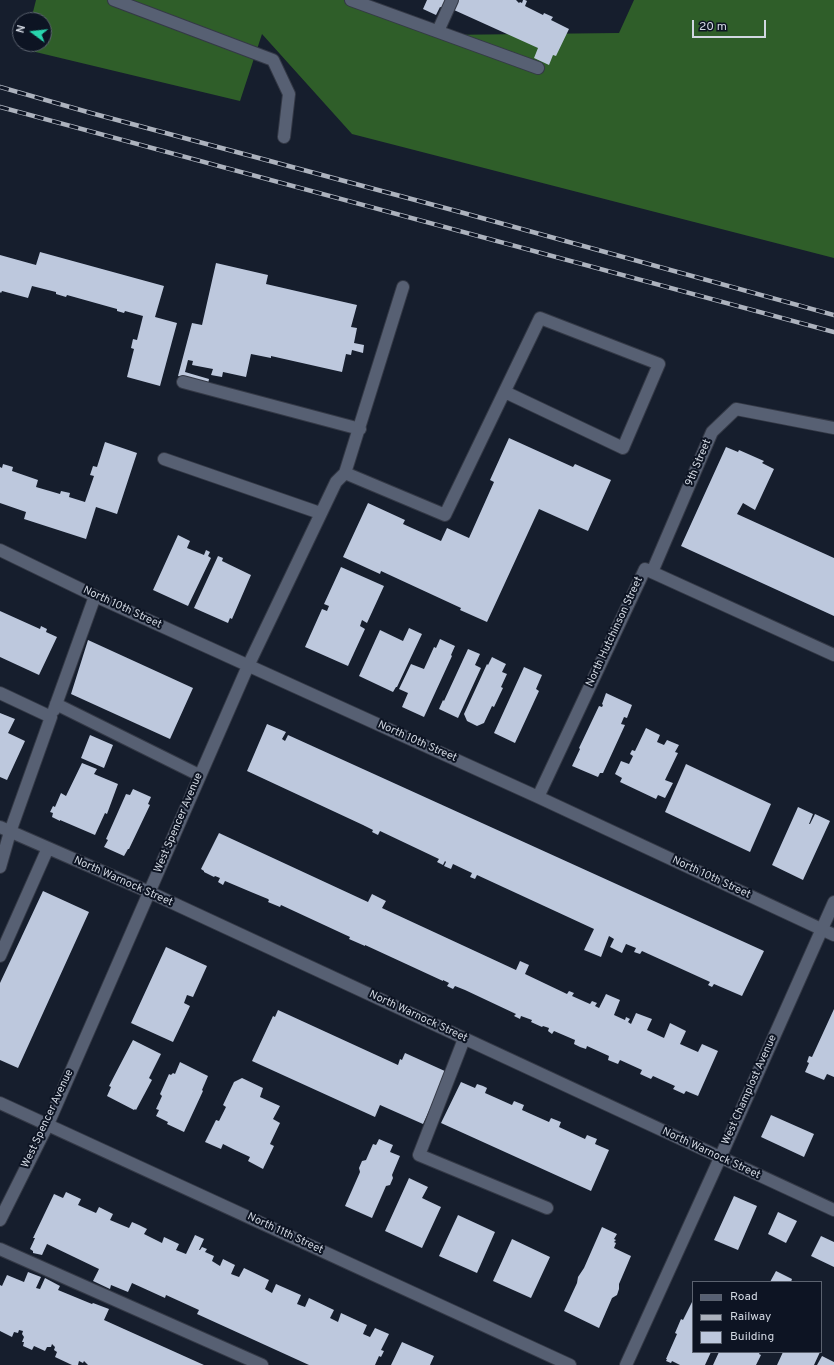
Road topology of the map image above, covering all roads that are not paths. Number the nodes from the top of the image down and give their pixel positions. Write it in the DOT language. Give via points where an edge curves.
graph roads {
  1 [pos="114,0"];
  2 [pos="351,0"];
  3 [pos="452,0"];
  4 [pos="438,31"];
  5 [pos="538,68"];
  6 [pos="284,137"];
  7 [pos="403,287"];
  8 [pos="183,382"];
  9 [pos="505,392"];
  10 [pos="834,428"];
  11 [pos="360,429"];
  12 [pos="164,459"];
  13 [pos="345,473"];
  14 [pos="320,513"];
  15 [pos="0,550"];
  16 [pos="652,572"];
  17 [pos="95,596"];
  18 [pos="834,655"];
  19 [pos="248,666"];
  20 [pos="0,694"];
  21 [pos="56,704"];
  22 [pos="51,717"];
  23 [pos="199,775"];
  24 [pos="538,797"];
  25 [pos="5,830"];
  26 [pos="48,848"];
  27 [pos="0,867"];
  28 [pos="150,892"];
  29 [pos="834,902"];
  30 [pos="822,929"];
  31 [pos="834,935"];
  32 [pos="0,956"];
  33 [pos="464,1039"];
  34 [pos="0,1103"];
  35 [pos="48,1124"];
  36 [pos="720,1158"];
  37 [pos="547,1208"];
  38 [pos="834,1210"];
  39 [pos="0,1220"];
  40 [pos="0,1249"];
  41 [pos="262,1365"];
  42 [pos="570,1365"];
  43 [pos="626,1365"];
  1 -- 6 [label="street" via="273,60 289,94"];
  2 -- 4 [label="street"];
  3 -- 4 [label="street"];
  4 -- 5 [label="street"];
  7 -- 11 [label="street, West Spencer Avenue"];
  8 -- 11 [label="street"];
  9 -- 9 [label="street" via="540,318 659,364 623,448"];
  9 -- 13 [label="street" via="445,515"];
  10 -- 16 [label="street, 9th Street" via="736,409 712,432"];
  11 -- 13 [label="street, West Spencer Avenue"];
  12 -- 14 [label="street"];
  13 -- 14 [label="street, West Spencer Avenue" via="336,482"];
  14 -- 19 [label="street, West Spencer Avenue"];
  15 -- 17 [label="street, North 10th Street"];
  16 -- 18 [label="street, North Hutchinson Street"];
  16 -- 24 [label="street, North Hutchinson Street" via="644,568"];
  17 -- 19 [label="street, North 10th Street"];
  17 -- 21 [label="street"];
  19 -- 23 [label="street, West Spencer Avenue"];
  19 -- 24 [label="street, North 10th Street"];
  20 -- 22 [label="street"];
  21 -- 22 [label="street"];
  21 -- 23 [label="street"];
  22 -- 25 [label="street"];
  23 -- 28 [label="street, West Spencer Avenue"];
  24 -- 30 [label="street, North 10th Street"];
  25 -- 26 [label="street, North Warnock Street"];
  25 -- 27 [label="street"];
  26 -- 28 [label="street, North Warnock Street"];
  26 -- 32 [label="street"];
  28 -- 33 [label="street, North Warnock Street"];
  28 -- 35 [label="street, West Spencer Avenue"];
  29 -- 30 [label="street, West Champlost Avenue"];
  30 -- 31 [label="street, North 10th Street"];
  30 -- 36 [label="street, West Champlost Avenue"];
  33 -- 36 [label="street, North Warnock Street"];
  33 -- 37 [label="street" via="419,1155"];
  34 -- 35 [label="street, North 11th Street"];
  35 -- 39 [label="street, West Spencer Avenue"];
  35 -- 42 [label="street, North 11th Street"];
  36 -- 38 [label="street, North Warnock Street"];
  36 -- 43 [label="street, West Champlost Avenue"];
  40 -- 41 [label="street"];
}
